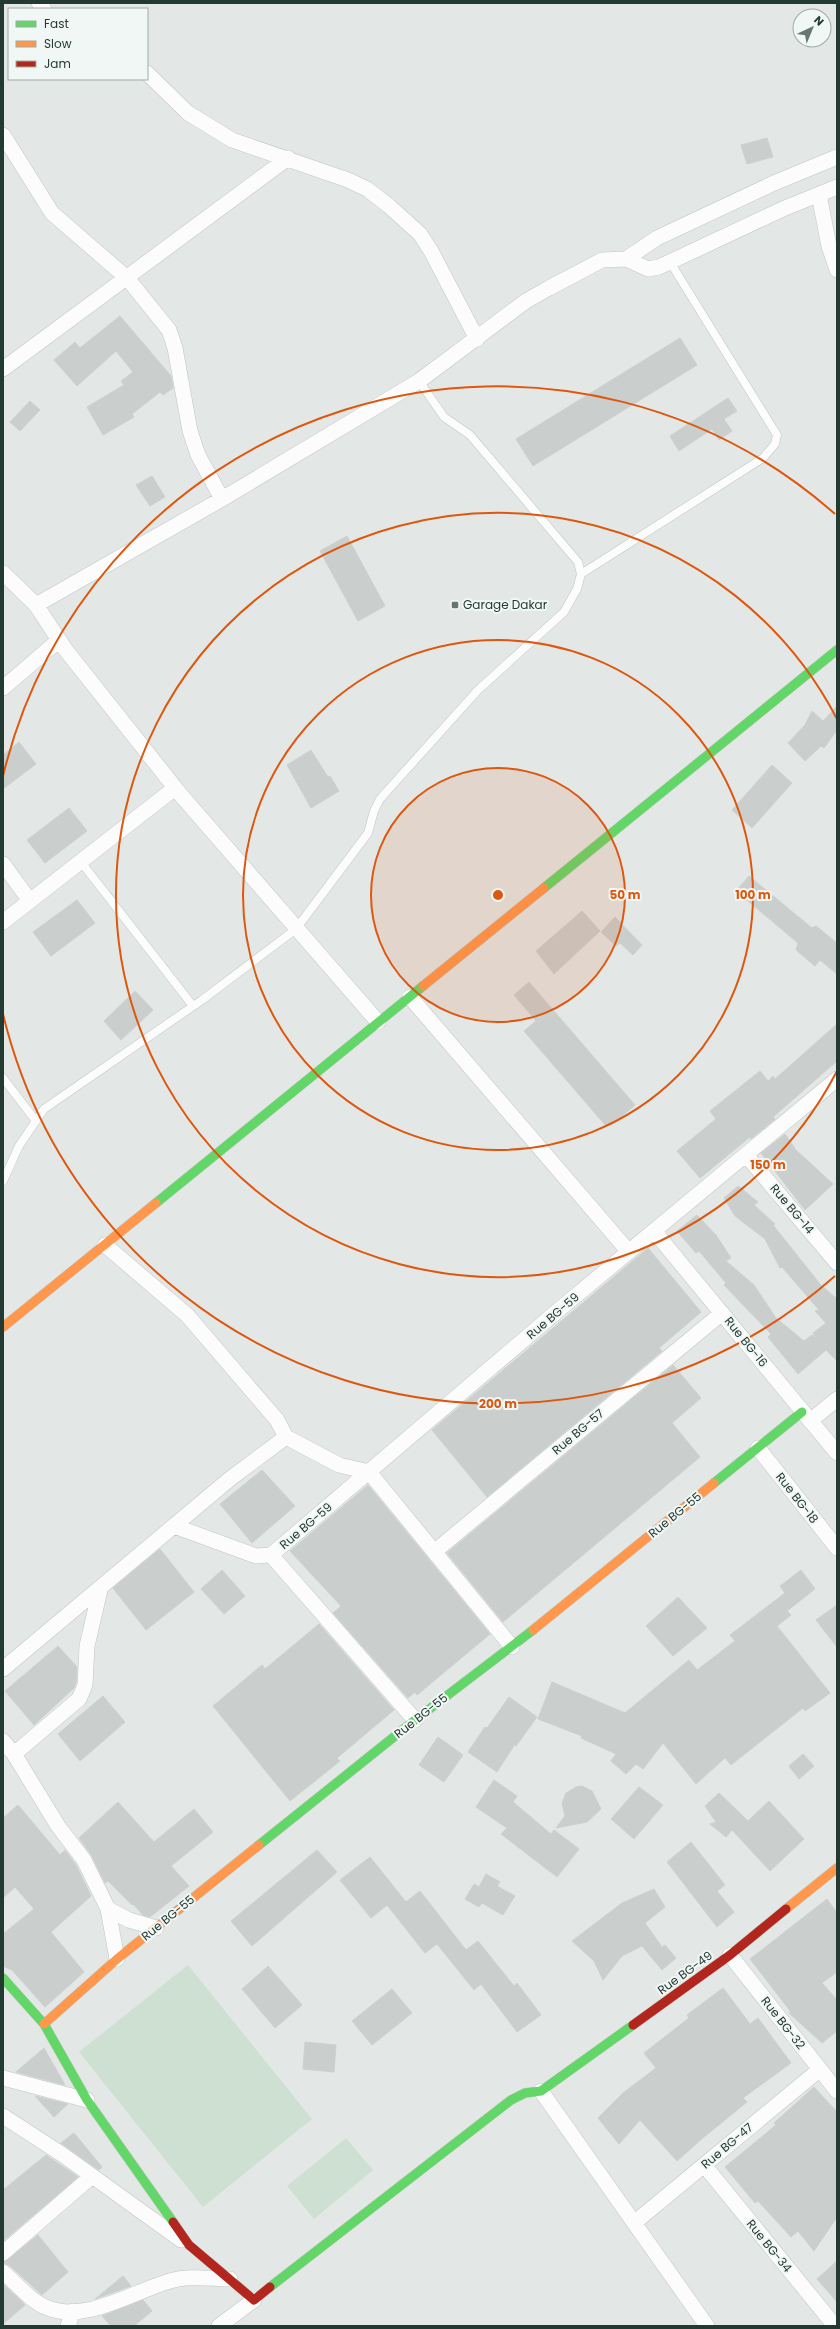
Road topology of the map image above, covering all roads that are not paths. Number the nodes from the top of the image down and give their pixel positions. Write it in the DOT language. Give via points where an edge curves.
graph roads {
  1 [pos="148,73"];
  2 [pos="3,135"];
  3 [pos="837,157"];
  4 [pos="288,158"];
  5 [pos="837,187"];
  6 [pos="818,195"];
  7 [pos="626,259"];
  8 [pos="670,262"];
  9 [pos="837,270"];
  10 [pos="127,278"];
  11 [pos="477,339"];
  12 [pos="3,369"];
  13 [pos="419,381"];
  14 [pos="222,500"];
  15 [pos="3,573"];
  16 [pos="581,574"];
  17 [pos="36,605"];
  18 [pos="59,640"];
  19 [pos="837,650"];
  20 [pos="3,688"];
  21 [pos="175,788"];
  22 [pos="80,862"];
  23 [pos="3,864"];
  24 [pos="30,901"];
  25 [pos="3,922"];
  26 [pos="296,929"];
  27 [pos="410,997"];
  28 [pos="193,1006"];
  29 [pos="378,1022"];
  30 [pos="3,1078"];
  31 [pos="837,1079"];
  32 [pos="36,1121"];
  33 [pos="746,1155"];
  34 [pos="3,1181"];
  35 [pos="654,1231"];
  36 [pos="105,1245"];
  37 [pos="629,1252"];
  38 [pos="837,1263"];
  39 [pos="722,1313"];
  40 [pos="3,1327"];
  41 [pos="837,1399"];
  42 [pos="806,1416"];
  43 [pos="286,1438"];
  44 [pos="758,1448"];
  45 [pos="837,1453"];
  46 [pos="368,1472"];
  47 [pos="174,1526"];
  48 [pos="837,1548"];
  49 [pos="434,1552"];
  50 [pos="271,1555"];
  51 [pos="100,1590"];
  52 [pos="512,1647"];
  53 [pos="3,1669"];
  54 [pos="415,1720"];
  55 [pos="3,1741"];
  56 [pos="14,1754"];
  57 [pos="836,1871"];
  58 [pos="108,1909"];
  59 [pos="156,1928"];
  60 [pos="730,1955"];
  61 [pos="117,1959"];
  62 [pos="3,1978"];
  63 [pos="44,2024"];
  64 [pos="819,2070"];
  65 [pos="3,2078"];
  66 [pos="541,2091"];
  67 [pos="837,2091"];
  68 [pos="87,2100"];
  69 [pos="3,2116"];
  70 [pos="704,2165"];
  71 [pos="91,2177"];
  72 [pos="634,2222"];
  73 [pos="190,2245"];
  74 [pos="3,2253"];
  75 [pos="3,2272"];
  76 [pos="230,2279"];
  77 [pos="254,2300"];
  78 [pos="73,2311"];
  79 [pos="68,2326"];
  80 [pos="219,2326"];
  81 [pos="708,2326"];
  82 [pos="835,2326"];
  1 -- 4 [label="street" via="188,113 226,136"];
  2 -- 10 [label="street" via="52,214"];
  3 -- 7 [label="street" via="774,183 657,238"];
  4 -- 10 [label="street"];
  4 -- 11 [label="street" via="367,189 420,234"];
  5 -- 6 [label="street"];
  6 -- 8 [label="street" via="784,208"];
  6 -- 9 [label="street"];
  7 -- 8 [label="street" via="648,269"];
  7 -- 11 [label="street" via="602,260 549,288 526,301"];
  8 -- 16 [label="lane" via="777,435 775,444 763,458"];
  10 -- 12 [label="street"];
  10 -- 14 [label="street" via="169,330 175,348 190,431 198,455"];
  11 -- 13 [label="street"];
  13 -- 14 [label="street"];
  13 -- 16 [label="lane" via="444,417 470,435 578,562"];
  14 -- 17 [label="street"];
  15 -- 17 [label="street"];
  16 -- 26 [label="lane" via="577,589 564,612 478,690 380,799 368,834"];
  17 -- 18 [label="street"];
  18 -- 20 [label="street"];
  18 -- 21 [label="street"];
  19 -- 27 [label="street"];
  21 -- 22 [label="street"];
  21 -- 26 [label="street"];
  22 -- 24 [label="street"];
  22 -- 28 [label="lane"];
  23 -- 24 [label="street"];
  24 -- 25 [label="street"];
  26 -- 28 [label="lane"];
  26 -- 29 [label="street" via="356,994"];
  27 -- 29 [label="street"];
  27 -- 37 [label="street"];
  28 -- 32 [label="lane" via="44,1109"];
  29 -- 36 [label="street"];
  30 -- 32 [label="lane"];
  31 -- 33 [label="street, Rue BG-59"];
  32 -- 34 [label="lane" via="19,1146"];
  33 -- 35 [label="street, Rue BG-59"];
  33 -- 38 [label="street, Rue BG-14"];
  35 -- 37 [label="street, Rue BG-59"];
  35 -- 39 [label="street, Rue BG-16"];
  36 -- 40 [label="street"];
  36 -- 43 [label="street" via="187,1315 276,1420"];
  37 -- 46 [label="street, Rue BG-59"];
  39 -- 42 [label="street, Rue BG-16"];
  39 -- 49 [label="street, Rue BG-57"];
  41 -- 42 [label="street, Rue BG-55"];
  42 -- 44 [label="street, Rue BG-55"];
  42 -- 45 [label="street, Rue BG-16"];
  43 -- 46 [label="street" via="339,1465"];
  43 -- 47 [label="street" via="231,1478"];
  44 -- 48 [label="street, Rue BG-18"];
  44 -- 52 [label="street, Rue BG-55"];
  46 -- 49 [label="street"];
  46 -- 50 [label="street, Rue BG-59"];
  47 -- 50 [label="street" via="256,1556"];
  47 -- 51 [label="street"];
  49 -- 52 [label="street"];
  50 -- 54 [label="street"];
  51 -- 53 [label="street"];
  51 -- 56 [label="street" via="87,1646 85,1685 79,1699"];
  52 -- 54 [label="street, Rue BG-55"];
  54 -- 59 [label="street, Rue BG-55"];
  55 -- 56 [label="street"];
  56 -- 58 [label="street" via="58,1826 84,1860"];
  57 -- 60 [label="street, Rue BG-49"];
  58 -- 59 [label="street" via="128,1920"];
  58 -- 61 [label="street"];
  59 -- 61 [label="street, Rue BG-55"];
  60 -- 64 [label="street, Rue BG-32"];
  60 -- 66 [label="street, Rue BG-49"];
  61 -- 63 [label="street, Rue BG-55"];
  62 -- 63 [label="street"];
  63 -- 68 [label="street"];
  64 -- 67 [label="street, Rue BG-32"];
  64 -- 70 [label="street, Rue BG-47"];
  65 -- 68 [label="street"];
  66 -- 72 [label="street"];
  66 -- 77 [label="street" via="525,2093 511,2100"];
  68 -- 73 [label="street"];
  69 -- 71 [label="street"];
  70 -- 72 [label="street, Rue BG-47"];
  70 -- 82 [label="street, Rue BG-34"];
  71 -- 73 [label="street"];
  71 -- 74 [label="street"];
  72 -- 81 [label="street"];
  73 -- 76 [label="street"];
  75 -- 78 [label="street" via="40,2304 55,2310"];
  76 -- 77 [label="street"];
  76 -- 78 [label="street" via="183,2278 108,2305"];
  77 -- 80 [label="street"];
  78 -- 79 [label="street"];
}
